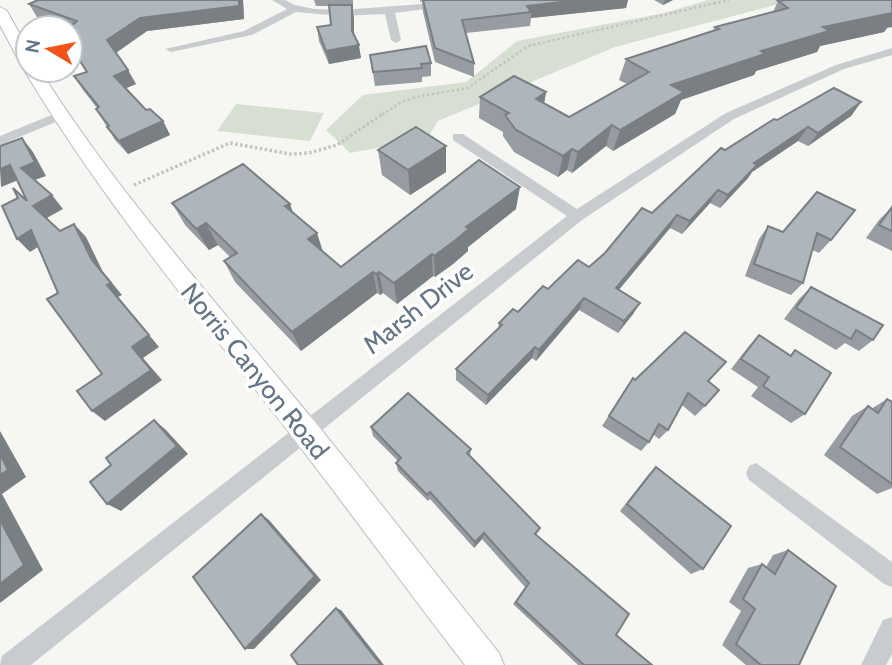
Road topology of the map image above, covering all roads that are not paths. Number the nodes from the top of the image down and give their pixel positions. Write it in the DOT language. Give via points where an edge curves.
graph roads {
  1 [pos="277,0"];
  2 [pos="471,0"];
  3 [pos="389,9"];
  4 [pos="292,10"];
  5 [pos="0,12"];
  6 [pos="14,38"];
  7 [pos="396,40"];
  8 [pos="171,49"];
  9 [pos="892,51"];
  10 [pos="40,84"];
  11 [pos="59,116"];
  12 [pos="458,136"];
  13 [pos="0,141"];
  14 [pos="577,216"];
  15 [pos="305,431"];
  16 [pos="756,473"];
  17 [pos="892,576"];
  18 [pos="892,629"];
  19 [pos="12,665"];
  20 [pos="487,665"];
  21 [pos="873,665"];
  1 -- 4 [label="street"];
  2 -- 3 [label="street"];
  3 -- 4 [label="street"];
  3 -- 7 [label="street"];
  4 -- 8 [label="street" via="254,33"];
  5 -- 6 [label="street"];
  9 -- 14 [label="street, Marsh Drive" via="840,67 730,116"];
  10 -- 11 [label="street, Norris Canyon Road"];
  11 -- 13 [label="street"];
  11 -- 15 [label="street, Norris Canyon Road" via="113,195"];
  12 -- 14 [label="street"];
  14 -- 15 [label="street, Marsh Drive"];
  15 -- 19 [label="street, Marsh Drive"];
  15 -- 20 [label="street, Norris Canyon Road"];
  16 -- 17 [label="street"];
  18 -- 21 [label="street"];
}
